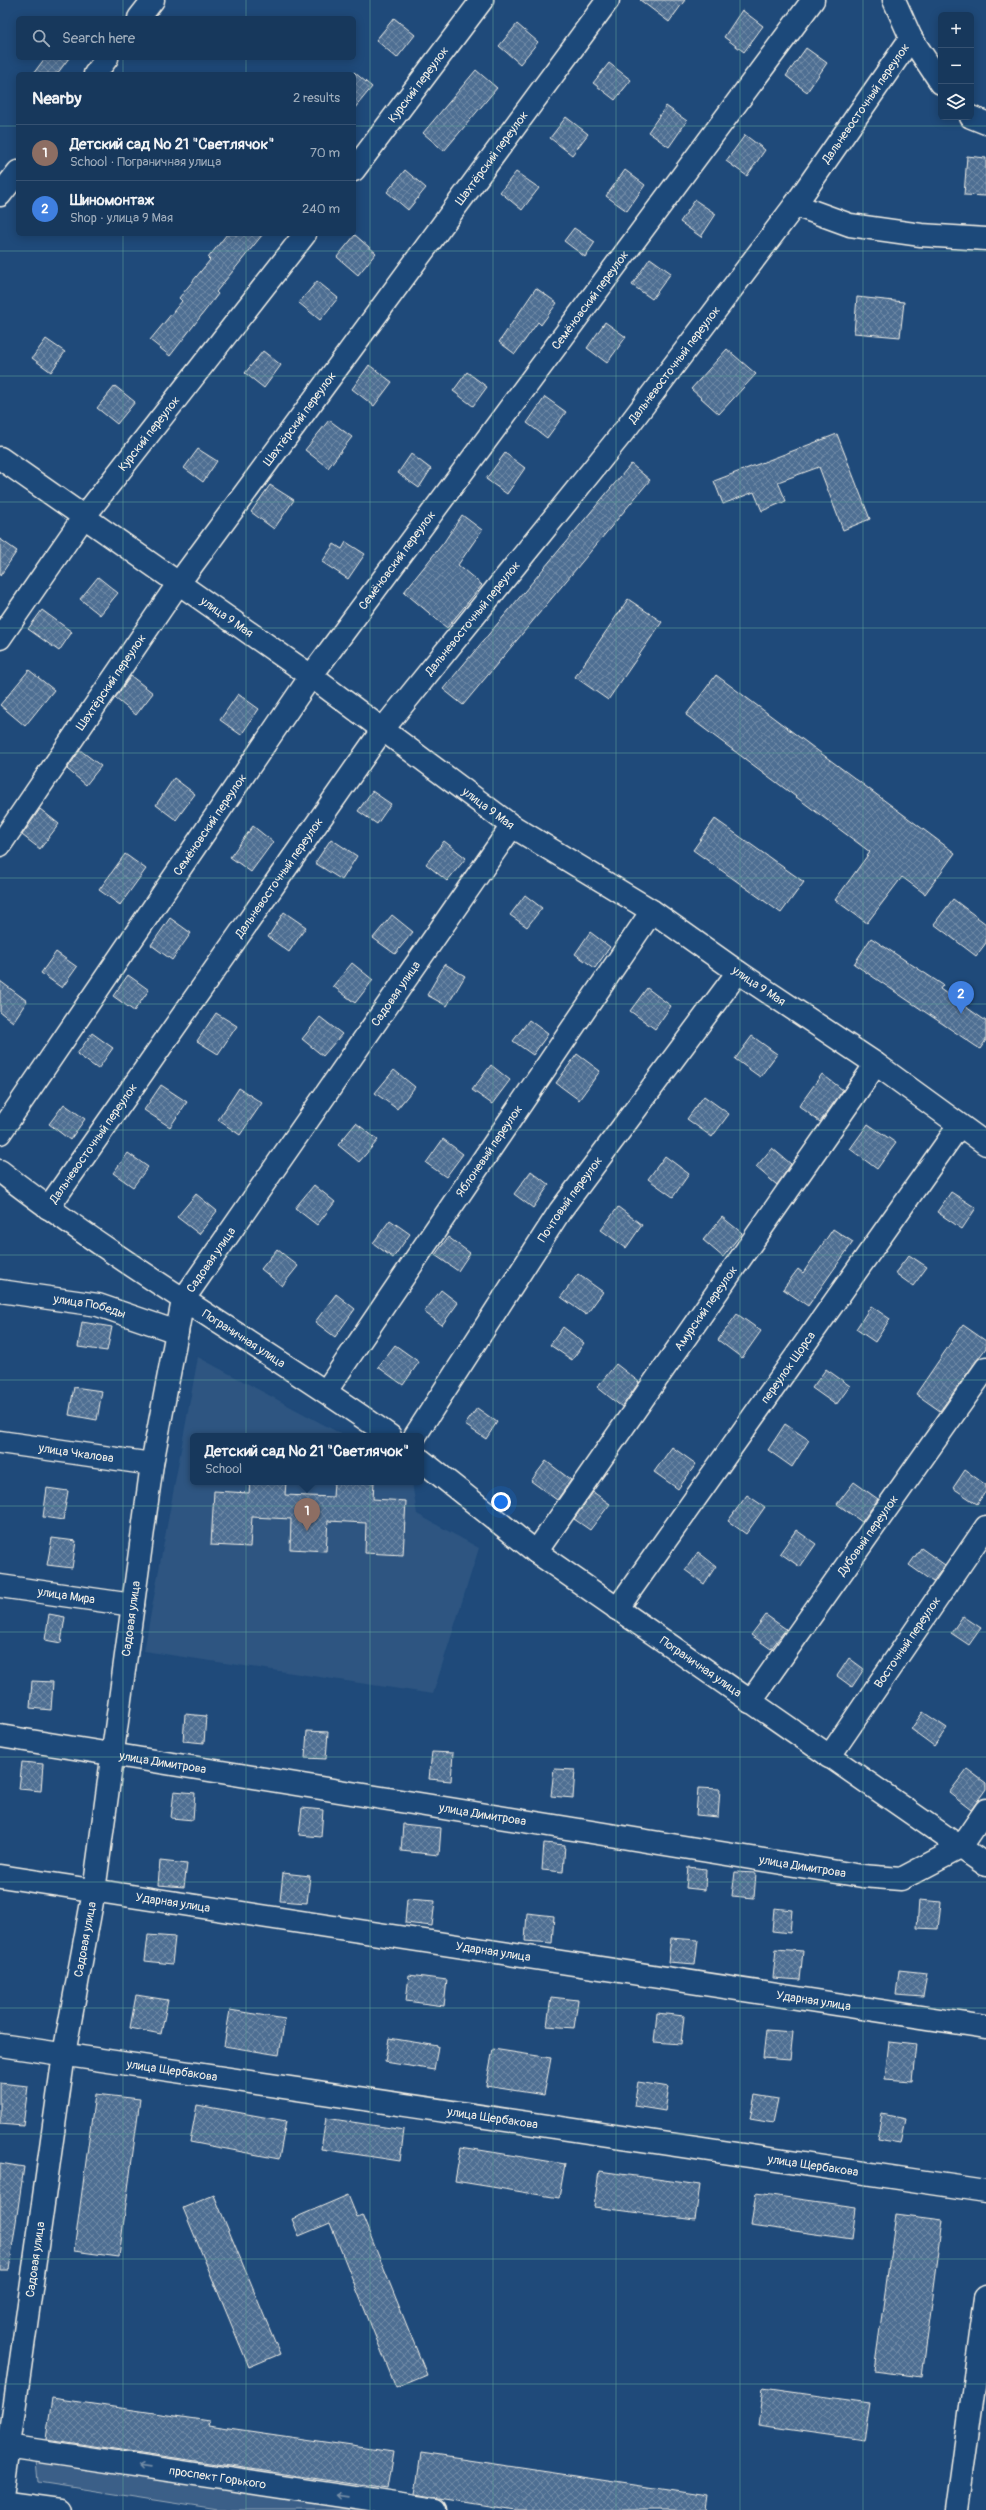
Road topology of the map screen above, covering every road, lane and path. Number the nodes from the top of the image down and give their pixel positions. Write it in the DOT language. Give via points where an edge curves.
graph roads {
  1 [pos="153,0"];
  2 [pos="482,0"];
  3 [pos="608,0"];
  4 [pos="813,0"];
  5 [pos="894,0"];
  6 [pos="141,16"];
  7 [pos="911,38"];
  8 [pos="106,60"];
  9 [pos="96,72"];
  10 [pos="938,78"];
  11 [pos="974,118"];
  12 [pos="986,123"];
  13 [pos="356,167"];
  14 [pos="16,175"];
  15 [pos="0,195"];
  16 [pos="795,205"];
  17 [pos="303,236"];
  18 [pos="986,239"];
  19 [pos="0,458"];
  20 [pos="84,518"];
  21 [pos="178,584"];
  22 [pos="0,638"];
  23 [pos="311,676"];
  24 [pos="383,729"];
  25 [pos="512,826"];
  26 [pos="0,845"];
  27 [pos="652,911"];
  28 [pos="738,972"];
  29 [pos="876,1064"];
  30 [pos="959,1126"];
  31 [pos="0,1133"];
  32 [pos="986,1144"];
  33 [pos="0,1171"];
  34 [pos="48,1208"];
  35 [pos="0,1291"];
  36 [pos="183,1300"];
  37 [pos="177,1332"];
  38 [pos="986,1368"];
  39 [pos="326,1391"];
  40 [pos="386,1433"];
  41 [pos="417,1433"];
  42 [pos="0,1442"];
  43 [pos="424,1462"];
  44 [pos="152,1464"];
  45 [pos="986,1527"];
  46 [pos="536,1552"];
  47 [pos="0,1586"];
  48 [pos="133,1605"];
  49 [pos="617,1609"];
  50 [pos="750,1702"];
  51 [pos="0,1736"];
  52 [pos="112,1752"];
  53 [pos="828,1757"];
  54 [pos="986,1810"];
  55 [pos="960,1848"];
  56 [pos="986,1865"];
  57 [pos="0,1876"];
  58 [pos="94,1891"];
  59 [pos="986,2027"];
  60 [pos="0,2045"];
  61 [pos="64,2054"];
  62 [pos="986,2191"];
  63 [pos="986,2297"];
  64 [pos="5,2446"];
  65 [pos="0,2505"];
  66 [pos="59,2510"];
  67 [pos="436,2510"];
  68 [pos="957,2510"];
  1 -- 6 [label="street"];
  2 -- 13 [label="street, Курский переулок"];
  3 -- 21 [label="street, Шахтёрский переулок"];
  4 -- 23 [label="street, Семёновский переулок"];
  5 -- 7 [label="street"];
  7 -- 10 [label="street"];
  7 -- 16 [label="street, Дальневосточный переулок"];
  8 -- 9 [label="street"];
  11 -- 12 [label="street"];
  14 -- 15 [label="street"];
  16 -- 18 [label="street" via="850,225 921,235"];
  16 -- 24 [label="street, Дальневосточный переулок" via="628,426"];
  17 -- 20 [label="street, Курский переулок"];
  19 -- 20 [label="street, улица 9 Мая"];
  20 -- 21 [label="street, улица 9 Мая"];
  20 -- 22 [label="street, Курский переулок"];
  21 -- 23 [label="street, улица 9 Мая"];
  21 -- 26 [label="street, Шахтёрский переулок"];
  23 -- 24 [label="street, улица 9 Мая"];
  23 -- 31 [label="street, Семёновский переулок"];
  24 -- 25 [label="street, улица 9 Мая"];
  24 -- 34 [label="street, Дальневосточный переулок"];
  25 -- 27 [label="street, улица 9 Мая"];
  25 -- 36 [label="street, Садовая улица"];
  27 -- 28 [label="street, улица 9 Мая"];
  27 -- 39 [label="street, Яблоневый переулок"];
  28 -- 29 [label="street, улица 9 Мая"];
  28 -- 41 [label="street, Почтовый переулок" via="560,1211"];
  29 -- 30 [label="street, улица 9 Мая"];
  29 -- 46 [label="street, Амурский переулок"];
  30 -- 32 [label="street, улица 9 Мая"];
  30 -- 49 [label="street, переулок Щорса"];
  33 -- 34 [label="street, Пограничная улица"];
  34 -- 36 [label="street, Пограничная улица"];
  35 -- 37 [label="street, улица Победы" via="98,1305"];
  36 -- 37 [label="street, Садовая улица"];
  36 -- 39 [label="street, Пограничная улица"];
  37 -- 44 [label="street, Садовая улица"];
  38 -- 50 [label="street, Дубовый переулок"];
  39 -- 40 [label="street, Пограничная улица"];
  42 -- 44 [label="street, улица Чкалова"];
  43 -- 46 [label="street, Пограничная улица"];
  44 -- 48 [label="street, Садовая улица"];
  45 -- 53 [label="street, Восточный переулок"];
  46 -- 49 [label="street, Пограничная улица"];
  47 -- 48 [label="street, улица Мира"];
  48 -- 52 [label="street, Садовая улица"];
  49 -- 50 [label="street, Пограничная улица"];
  50 -- 53 [label="street, Пограничная улица"];
  51 -- 52 [label="street, улица Димитрова"];
  52 -- 55 [label="street, улица Димитрова" via="862,1876 901,1878"];
  52 -- 58 [label="street, Садовая улица"];
  53 -- 55 [label="street, Пограничная улица"];
  54 -- 55 [label="street"];
  55 -- 56 [label="street, Пограничная улица"];
  57 -- 58 [label="street, Ударная улица"];
  58 -- 59 [label="street, Ударная улица"];
  58 -- 61 [label="street, Садовая улица"];
  60 -- 61 [label="street, улица Щербакова"];
  61 -- 62 [label="street, улица Щербакова"];
  61 -- 64 [label="street, Садовая улица"];
  63 -- 68 [label="street"];
  64 -- 65 [label="street, Садовая улица"];
  67 -- 64 [label="street, проспект Горького, one-way"];
  65 -- 66 [label="street"];
}
